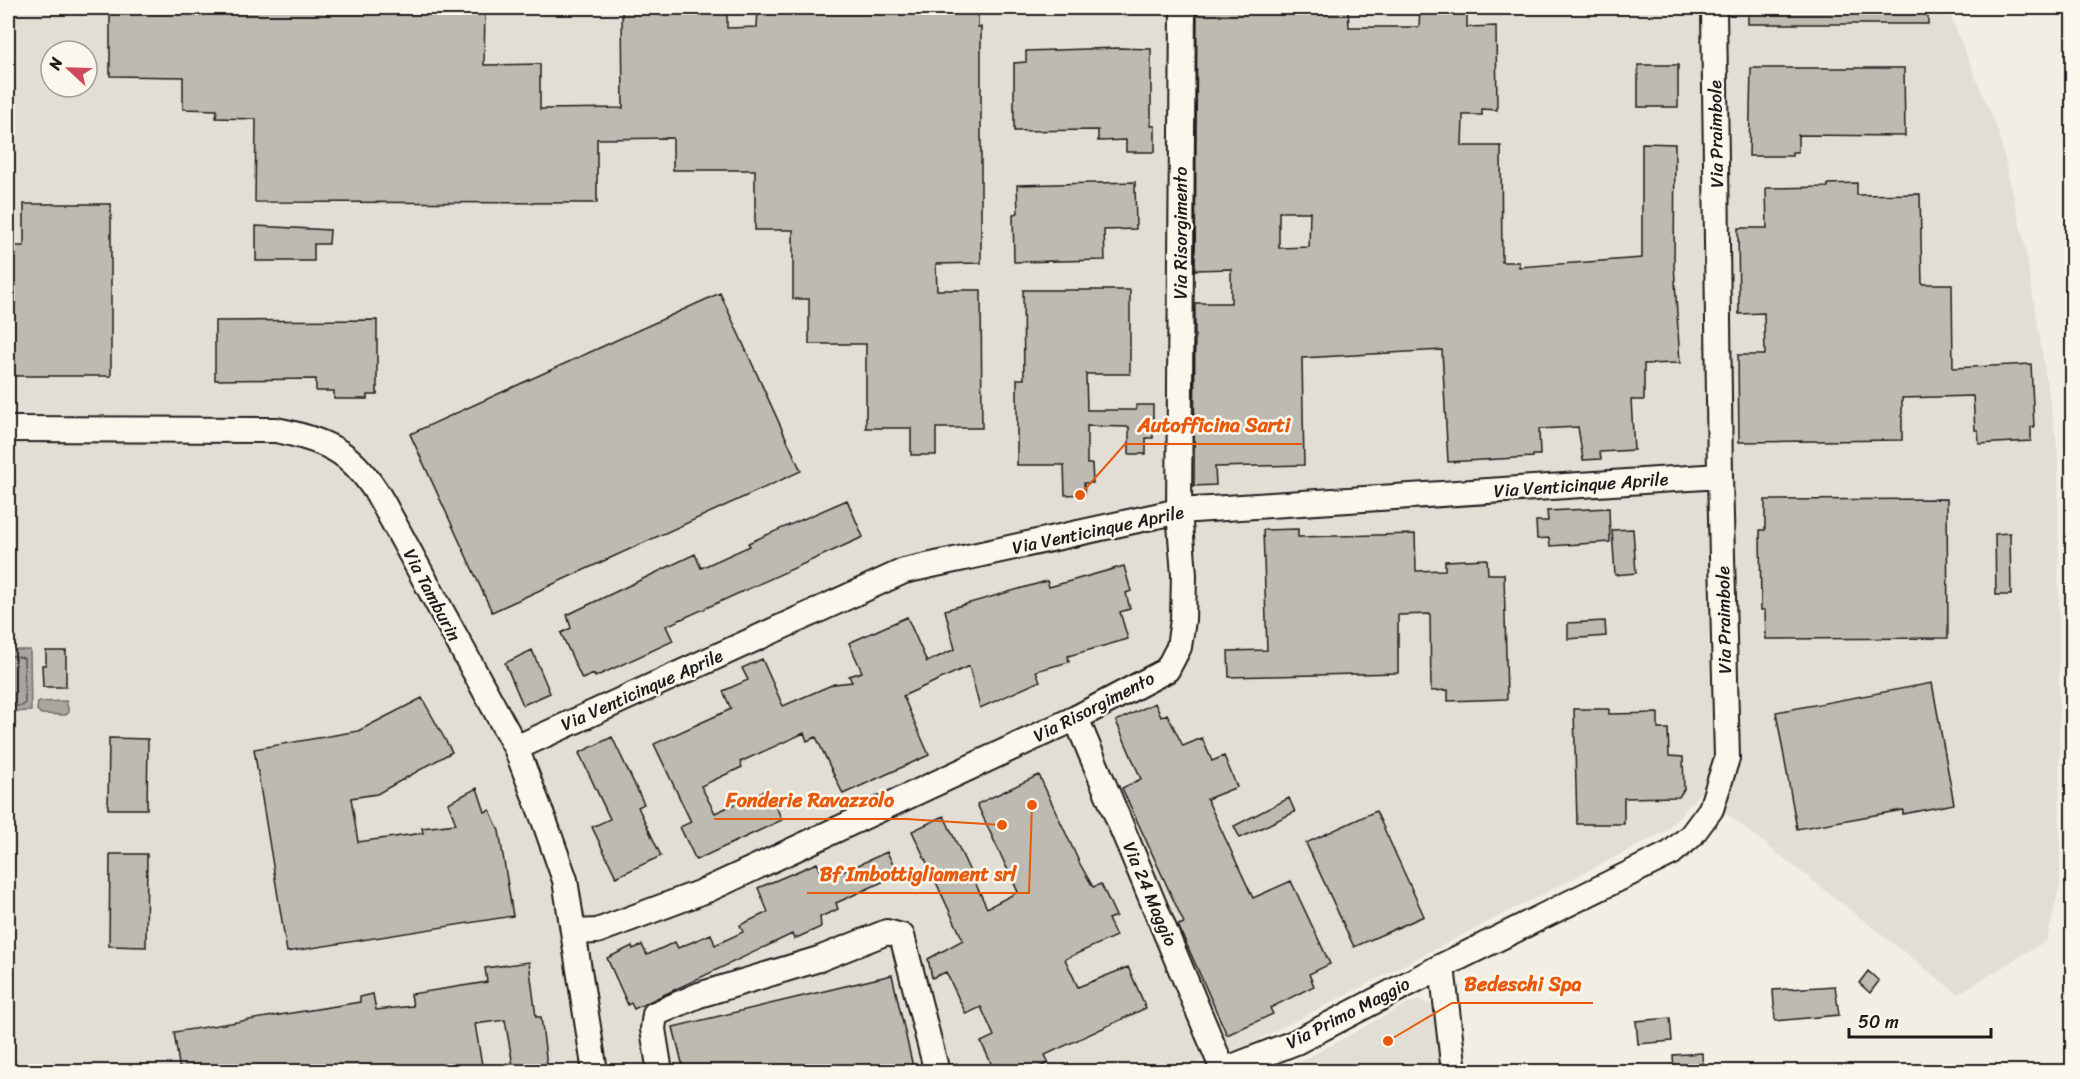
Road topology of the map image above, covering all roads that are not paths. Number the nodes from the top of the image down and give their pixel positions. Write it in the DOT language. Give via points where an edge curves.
graph roads {
  1 [pos="1183,8"];
  2 [pos="1714,8"];
  3 [pos="8,429"];
  4 [pos="1720,476"];
  5 [pos="1179,511"];
  6 [pos="1076,718"];
  7 [pos="516,748"];
  8 [pos="575,932"];
  9 [pos="1443,966"];
  10 [pos="596,1071"];
  11 [pos="660,1071"];
  12 [pos="937,1071"];
  13 [pos="1221,1071"];
  14 [pos="1454,1071"];
  1 -- 5 [label="street, Via Risorgimento"];
  2 -- 4 [label="street, Via Praimbole"];
  3 -- 7 [label="street, Via Tamburin" via="276,430 297,434 356,462 368,477"];
  4 -- 5 [label="street, Via Venticinque Aprile"];
  4 -- 9 [label="street, Via Praimbole" via="1727,758 1711,810 1691,836 1671,853"];
  5 -- 6 [label="street, Via Risorgimento" via="1184,575 1179,647 1167,670"];
  5 -- 7 [label="street, Via Venticinque Aprile" via="904,571"];
  6 -- 8 [label="street, Via Risorgimento" via="707,890 597,931"];
  6 -- 13 [label="street, Via 24 Maggio"];
  7 -- 8 [label="street, Via Tamburin" via="565,880"];
  8 -- 10 [label="street, Via Tamburin"];
  9 -- 13 [label="street, Via Primo Maggio" via="1296,1042"];
  9 -- 14 [label="street"];
  11 -- 12 [label="street" via="653,1029 655,1014 699,995 819,959 887,932 902,936"];
}
